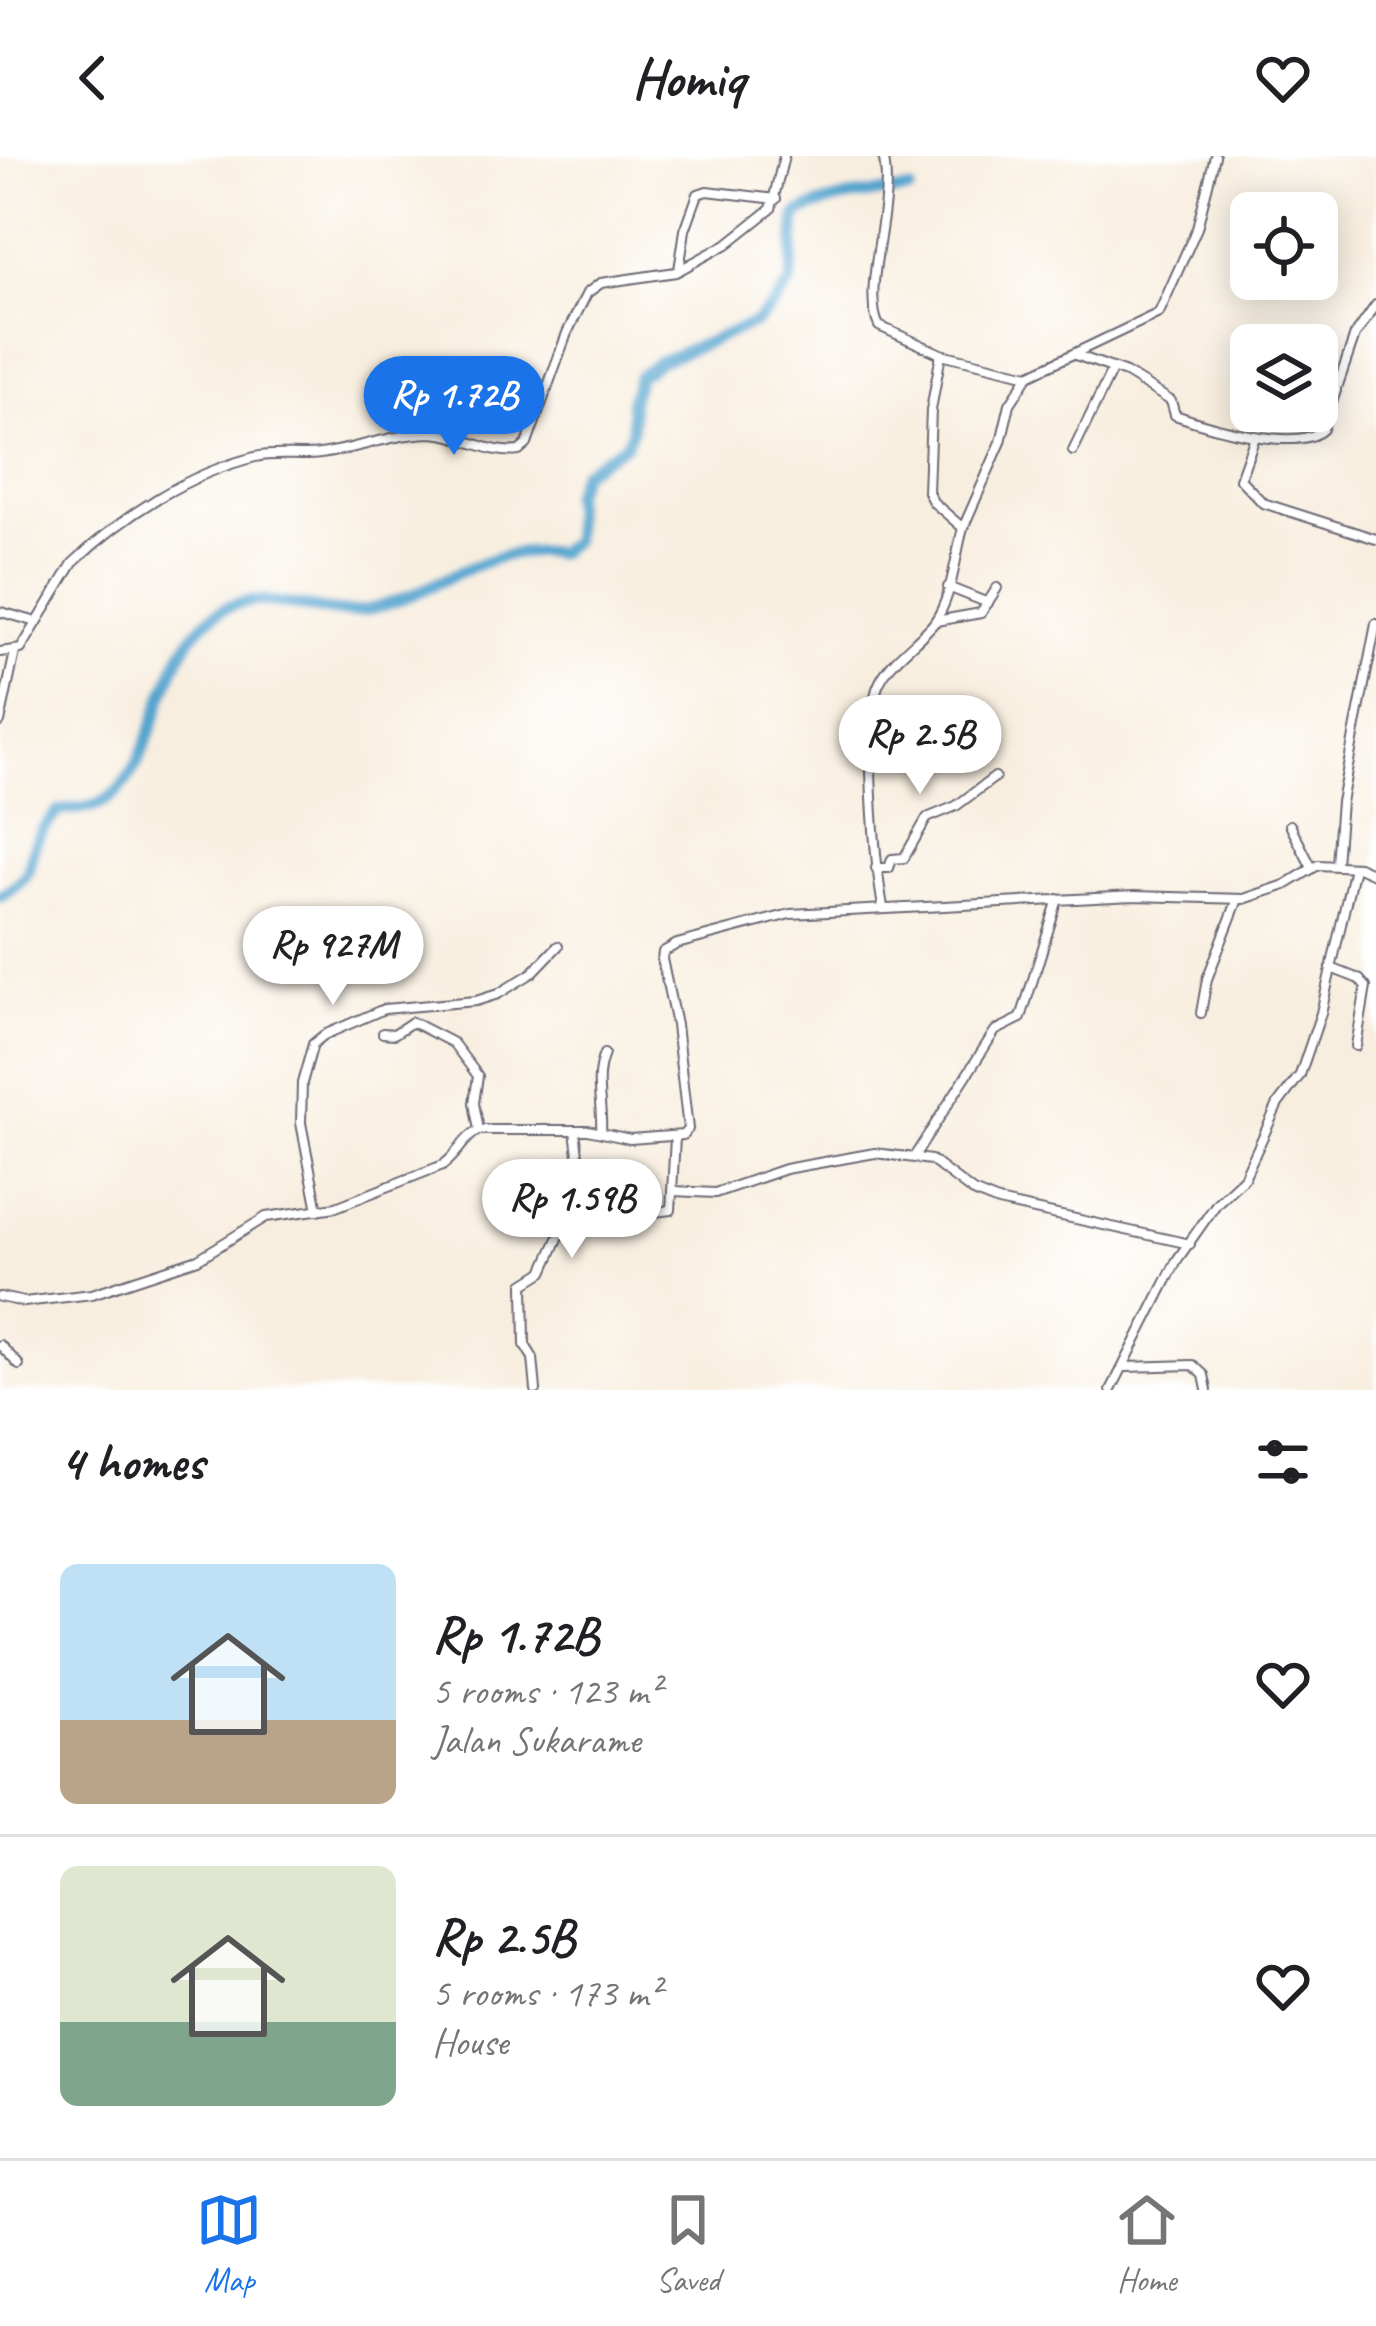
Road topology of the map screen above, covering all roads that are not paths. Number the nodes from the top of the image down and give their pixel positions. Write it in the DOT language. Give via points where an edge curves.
graph roads {
  1 [pos="784,156"];
  2 [pos="883,156"];
  3 [pos="1215,156"];
  4 [pos="776,199"];
  5 [pos="679,270"];
  6 [pos="1376,305"];
  7 [pos="941,354"];
  8 [pos="1072,354"];
  9 [pos="1113,368"];
  10 [pos="1029,375"];
  11 [pos="1255,437"];
  12 [pos="1073,451"];
  13 [pos="963,527"];
  14 [pos="1376,539"];
  15 [pos="948,586"];
  16 [pos="997,588"];
  17 [pos="988,603"];
  18 [pos="1,612"];
  19 [pos="935,621"];
  20 [pos="37,622"];
  21 [pos="1376,624"];
  22 [pos="0,652"];
  23 [pos="15,652"];
  24 [pos="0,722"];
  25 [pos="995,777"];
  26 [pos="1290,825"];
  27 [pos="1336,864"];
  28 [pos="1354,867"];
  29 [pos="876,868"];
  30 [pos="1312,868"];
  31 [pos="1376,874"];
  32 [pos="1058,899"];
  33 [pos="1238,899"];
  34 [pos="883,907"];
  35 [pos="558,946"];
  36 [pos="1331,968"];
  37 [pos="1201,1013"];
  38 [pos="383,1033"];
  39 [pos="1356,1046"];
  40 [pos="604,1054"];
  41 [pos="479,1130"];
  42 [pos="574,1130"];
  43 [pos="602,1132"];
  44 [pos="675,1137"];
  45 [pos="913,1158"];
  46 [pos="674,1191"];
  47 [pos="317,1210"];
  48 [pos="564,1222"];
  49 [pos="1190,1244"];
  50 [pos="0,1298"];
  51 [pos="0,1346"];
  52 [pos="19,1365"];
  53 [pos="1126,1367"];
  54 [pos="536,1390"];
  55 [pos="1111,1390"];
  56 [pos="1207,1390"];
  1 -- 4 [label="street"];
  2 -- 7 [label="street" via="875,320"];
  3 -- 8 [label="street" via="1164,307"];
  4 -- 5 [label="street" via="765,217"];
  4 -- 5 [label="street" via="698,194"];
  5 -- 20 [label="street" via="601,283 587,293 519,451 416,434 232,465 188,481 110,531 73,563"];
  6 -- 11 [label="street" via="1355,335 1321,432"];
  7 -- 10 [label="street"];
  7 -- 13 [label="street" via="928,492"];
  8 -- 9 [label="street"];
  8 -- 10 [label="street"];
  9 -- 11 [label="street" via="1170,400 1175,415"];
  9 -- 12 [label="street"];
  10 -- 13 [label="street"];
  11 -- 14 [label="street" via="1240,477 1254,497"];
  13 -- 15 [label="street"];
  15 -- 17 [label="street"];
  15 -- 19 [label="street"];
  16 -- 17 [label="street"];
  17 -- 19 [label="street" via="972,617"];
  18 -- 20 [label="street"];
  19 -- 29 [label="street" via="876,692"];
  20 -- 23 [label="street"];
  21 -- 27 [label="street"];
  22 -- 23 [label="street"];
  23 -- 24 [label="street"];
  25 -- 29 [label="street" via="928,818 904,858"];
  26 -- 30 [label="street"];
  27 -- 28 [label="street"];
  27 -- 30 [label="street"];
  28 -- 31 [label="street"];
  28 -- 36 [label="street"];
  29 -- 34 [label="street"];
  30 -- 33 [label="street"];
  32 -- 33 [label="street"];
  32 -- 34 [label="street"];
  32 -- 45 [label="street" via="1022,1018 995,1031"];
  33 -- 37 [label="street"];
  34 -- 44 [label="street" via="790,914 663,952 689,1117 687,1132"];
  35 -- 47 [label="street" via="498,994 384,1009 313,1044 301,1123"];
  36 -- 39 [label="street" via="1366,987"];
  36 -- 49 [label="street" via="1300,1076 1244,1178"];
  38 -- 41 [label="street" via="412,1022 454,1045 478,1076"];
  40 -- 43 [label="street" via="597,1084"];
  41 -- 42 [label="street"];
  41 -- 47 [label="street" via="442,1165"];
  42 -- 43 [label="street"];
  42 -- 48 [label="street" via="579,1163"];
  43 -- 44 [label="street"];
  44 -- 46 [label="street"];
  45 -- 46 [label="street" via="871,1154 785,1169 715,1193"];
  45 -- 49 [label="street" via="935,1162 998,1202"];
  46 -- 48 [label="street" via="666,1213"];
  47 -- 50 [label="street" via="266,1217 198,1259 92,1294"];
  48 -- 54 [label="street" via="543,1271 524,1284"];
  49 -- 53 [label="street"];
  51 -- 52 [label="street"];
  53 -- 55 [label="street"];
  53 -- 56 [label="street" via="1193,1366"];
}
